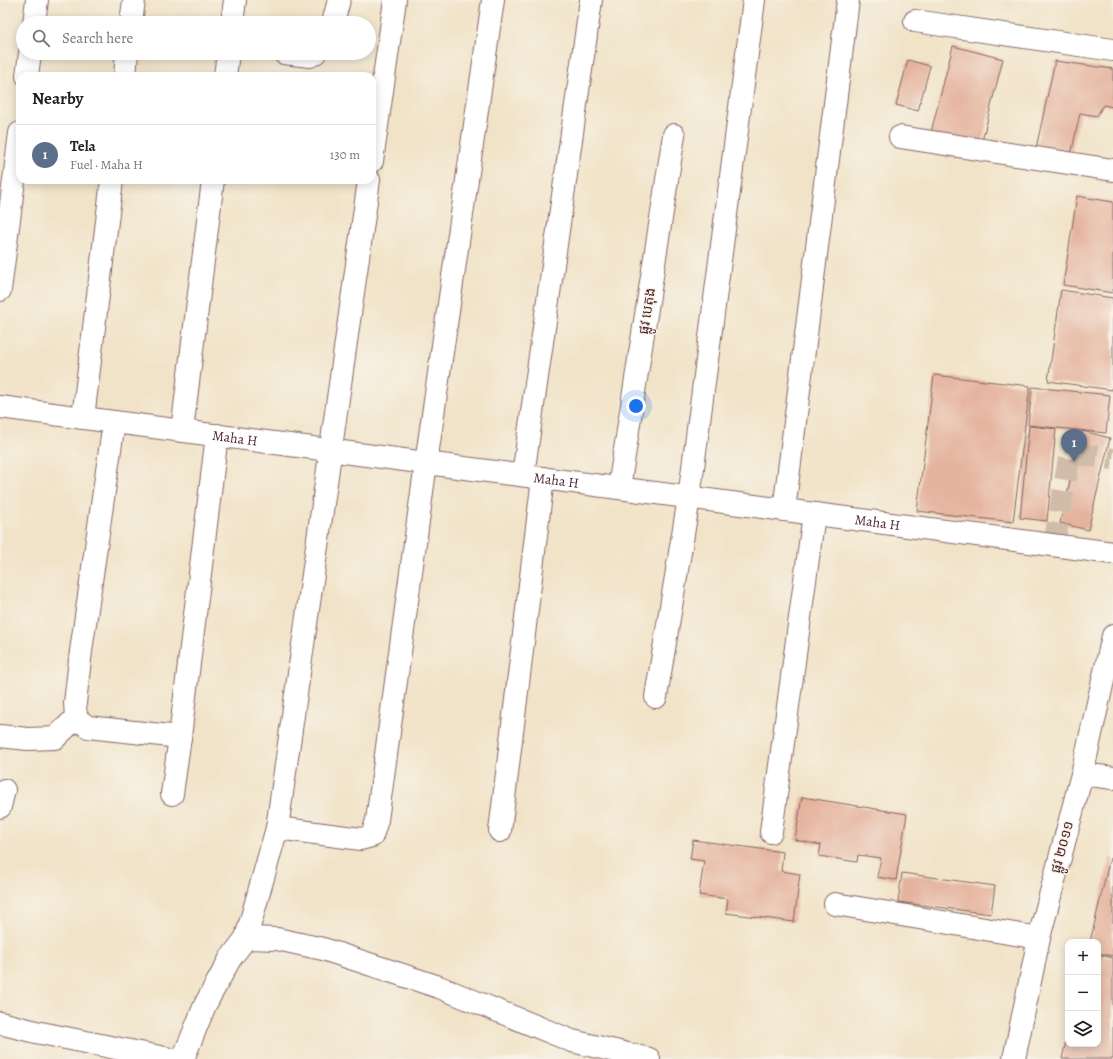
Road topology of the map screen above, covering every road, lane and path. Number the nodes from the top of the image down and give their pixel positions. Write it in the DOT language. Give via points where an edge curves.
graph roads {
  1 [pos="37,0"];
  2 [pos="134,0"];
  3 [pos="235,0"];
  4 [pos="339,0"];
  5 [pos="395,0"];
  6 [pos="492,0"];
  7 [pos="591,0"];
  8 [pos="754,0"];
  9 [pos="848,0"];
  10 [pos="35,16"];
  11 [pos="132,16"];
  12 [pos="233,16"];
  13 [pos="335,16"];
  14 [pos="915,21"];
  15 [pos="1113,50"];
  16 [pos="29,60"];
  17 [pos="127,60"];
  18 [pos="227,60"];
  19 [pos="28,72"];
  20 [pos="126,72"];
  21 [pos="226,72"];
  22 [pos="376,132"];
  23 [pos="674,135"];
  24 [pos="900,137"];
  25 [pos="16,164"];
  26 [pos="1113,170"];
  27 [pos="112,184"];
  28 [pos="213,184"];
  29 [pos="368,184"];
  30 [pos="0,290"];
  31 [pos="0,407"];
  32 [pos="83,418"];
  33 [pos="114,422"];
  34 [pos="182,431"];
  35 [pos="217,435"];
  36 [pos="331,450"];
  37 [pos="426,463"];
  38 [pos="533,477"];
  39 [pos="619,488"];
  40 [pos="689,498"];
  41 [pos="784,510"];
  42 [pos="814,514"];
  43 [pos="1113,553"];
  44 [pos="1113,636"];
  45 [pos="656,697"];
  46 [pos="76,718"];
  47 [pos="0,736"];
  48 [pos="180,737"];
  49 [pos="1082,774"];
  50 [pos="1113,778"];
  51 [pos="172,794"];
  52 [pos="277,828"];
  53 [pos="500,831"];
  54 [pos="771,832"];
  55 [pos="835,904"];
  56 [pos="246,938"];
  57 [pos="1039,938"];
  58 [pos="0,1023"];
  59 [pos="170,1059"];
  60 [pos="183,1059"];
  61 [pos="648,1059"];
  62 [pos="1014,1059"];
  1 -- 10 [label="street"];
  2 -- 11 [label="street"];
  3 -- 12 [label="street"];
  4 -- 13 [label="street"];
  5 -- 22 [label="street"];
  6 -- 37 [label="street"];
  7 -- 38 [label="street"];
  8 -- 40 [label="street"];
  9 -- 41 [label="street"];
  14 -- 15 [label="street"];
  16 -- 19 [label="street"];
  17 -- 20 [label="street"];
  18 -- 21 [label="street"];
  23 -- 39 [label="street, ផ្លូវ បេតុង"];
  24 -- 26 [label="street"];
  25 -- 30 [label="street"];
  27 -- 32 [label="street"];
  28 -- 34 [label="street"];
  29 -- 36 [label="street"];
  31 -- 32 [label="street, Maha H"];
  32 -- 33 [label="street, Maha H"];
  33 -- 34 [label="street, Maha H"];
  33 -- 46 [label="street" via="74,703"];
  34 -- 35 [label="street, Maha H"];
  35 -- 36 [label="street, Maha H"];
  35 -- 48 [label="street"];
  36 -- 37 [label="street, Maha H"];
  36 -- 52 [label="street"];
  37 -- 38 [label="street, Maha H"];
  37 -- 52 [label="street" via="381,789 372,836 361,839"];
  38 -- 39 [label="street, Maha H"];
  38 -- 53 [label="street"];
  39 -- 40 [label="street, Maha H"];
  40 -- 41 [label="street, Maha H"];
  40 -- 45 [label="street"];
  41 -- 42 [label="street, Maha H"];
  42 -- 43 [label="street, Maha H"];
  42 -- 54 [label="street"];
  44 -- 49 [label="street, ផ្លូវ ២០១១"];
  46 -- 47 [label="street" via="55,738"];
  46 -- 48 [label="street" via="88,727"];
  48 -- 51 [label="street"];
  49 -- 50 [label="street"];
  49 -- 57 [label="street, ផ្លូវ ២០១១"];
  52 -- 56 [label="street"];
  55 -- 57 [label="street"];
  56 -- 60 [label="street" via="230,958 205,1006"];
  56 -- 61 [label="street" via="277,939 323,949 439,987 572,1041"];
  57 -- 62 [label="street, ផ្លូវ ២០១១"];
  58 -- 59 [label="street"];
}
